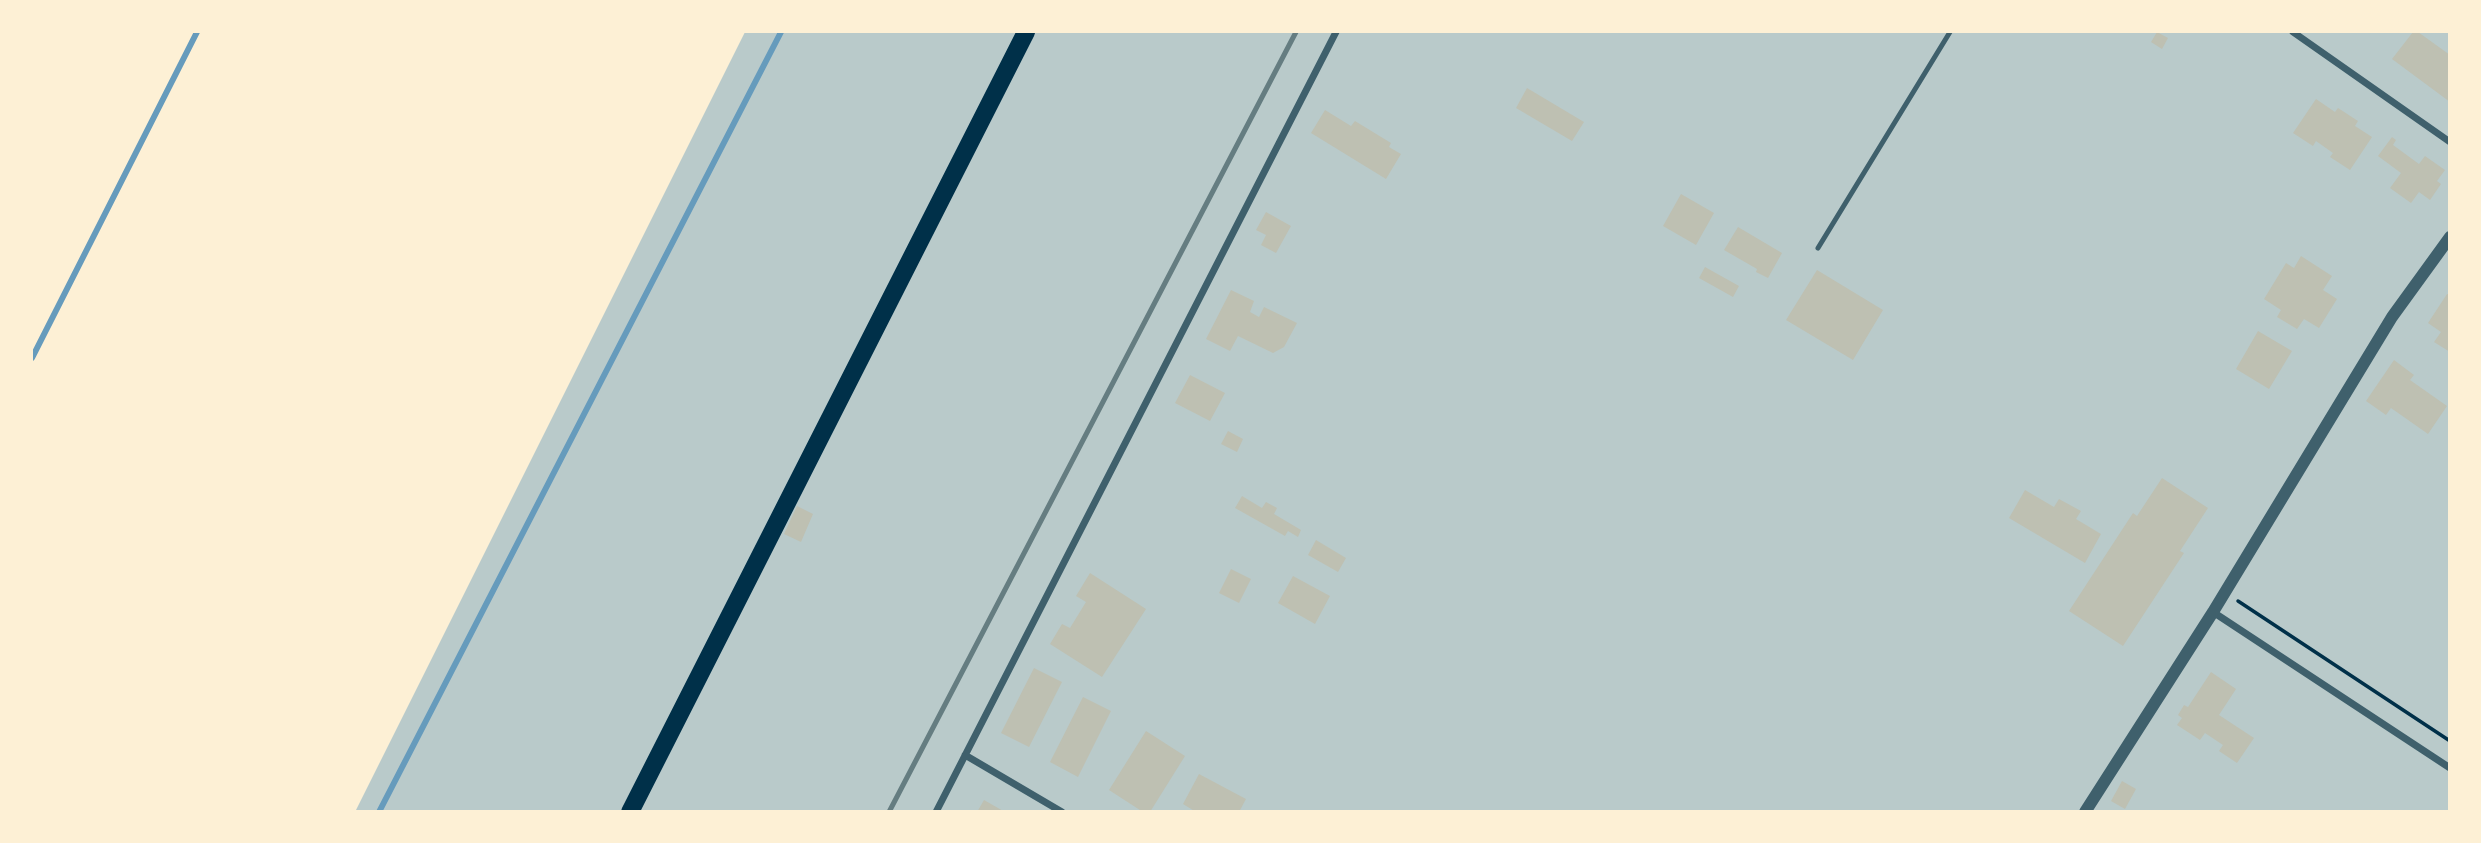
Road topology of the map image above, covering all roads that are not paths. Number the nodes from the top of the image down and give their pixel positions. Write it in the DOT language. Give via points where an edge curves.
graph roads {
  1 [pos="1026,32"];
  2 [pos="1336,32"];
  3 [pos="1950,32"];
  4 [pos="2293,32"];
  5 [pos="2449,142"];
  6 [pos="2449,237"];
  7 [pos="1818,248"];
  8 [pos="2213,612"];
  9 [pos="965,755"];
  10 [pos="2449,768"];
  11 [pos="630,811"];
  12 [pos="936,811"];
  13 [pos="1062,811"];
  14 [pos="2085,811"];
  1 -- 11 [label="main road"];
  2 -- 9 [label="street"];
  3 -- 7 [label="lane"];
  4 -- 5 [label="street"];
  6 -- 8 [label="street" via="2392,317"];
  8 -- 10 [label="street"];
  8 -- 14 [label="street"];
  9 -- 12 [label="street"];
  9 -- 13 [label="street"];
}
